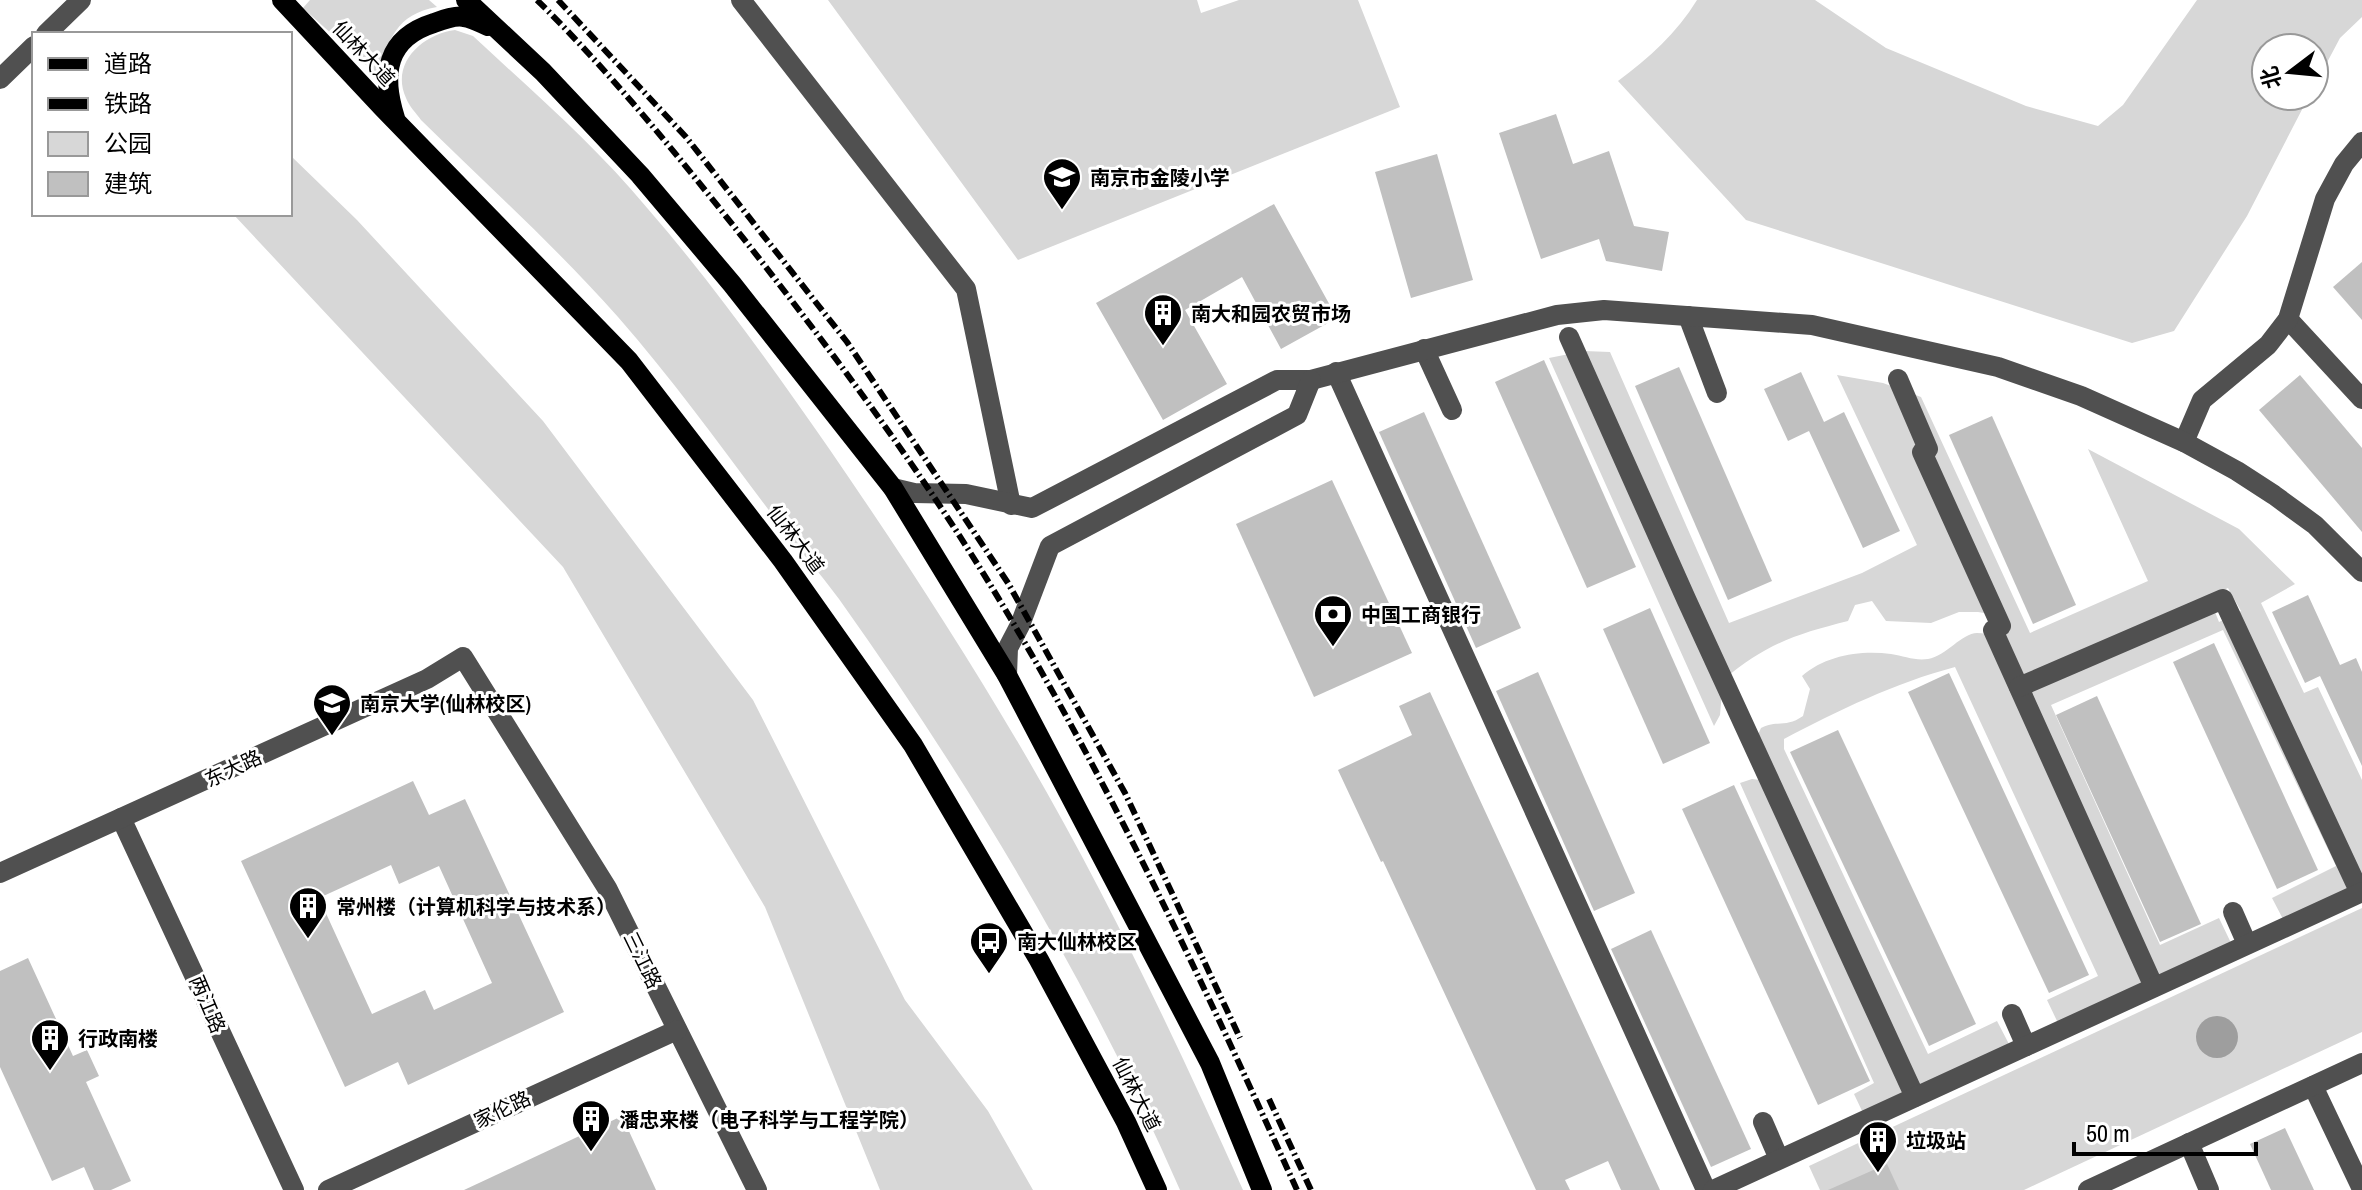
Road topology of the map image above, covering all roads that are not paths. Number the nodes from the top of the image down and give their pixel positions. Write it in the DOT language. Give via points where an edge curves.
graph roads {
  1 [pos="81,0"];
  2 [pos="282,0"];
  3 [pos="466,0"];
  4 [pos="741,0"];
  5 [pos="499,30"];
  6 [pos="48,32"];
  7 [pos="32,48"];
  8 [pos="0,79"];
  9 [pos="396,122"];
  10 [pos="2362,142"];
  11 [pos="2344,164"];
  12 [pos="2362,176"];
  13 [pos="1688,316"];
  14 [pos="2288,319"];
  15 [pos="1569,337"];
  16 [pos="1424,349"];
  17 [pos="1336,372"];
  18 [pos="1898,379"];
  19 [pos="1311,380"];
  20 [pos="1717,393"];
  21 [pos="2362,399"];
  22 [pos="1452,410"];
  23 [pos="2184,442"];
  24 [pos="893,488"];
  25 [pos="1011,505"];
  26 [pos="2360,566"];
  27 [pos="463,657"];
  28 [pos="1007,675"];
  29 [pos="2019,687"];
  30 [pos="121,818"];
  31 [pos="0,873"];
  32 [pos="2361,892"];
  33 [pos="2233,912"];
  34 [pos="2247,944"];
  35 [pos="2154,987"];
  36 [pos="2012,1014"];
  37 [pos="677,1030"];
  38 [pos="2026,1046"];
  39 [pos="2362,1063"];
  40 [pos="2313,1086"];
  41 [pos="1915,1097"];
  42 [pos="1763,1122"];
  43 [pos="2189,1143"];
  44 [pos="1779,1159"];
  45 [pos="2362,1189"];
  46 [pos="294,1190"];
  47 [pos="328,1190"];
  48 [pos="757,1190"];
  49 [pos="1157,1190"];
  50 [pos="1262,1190"];
  51 [pos="1706,1190"];
  52 [pos="1713,1190"];
  53 [pos="2088,1190"];
  54 [pos="2209,1190"];
  1 -- 6 [label="street"];
  2 -- 9 [label="main road, 仙林大道"];
  3 -- 5 [label="main road"];
  4 -- 25 [label="street" via="966,289"];
  5 -- 9 [label="main road" via="463,16 407,34 387,74"];
  5 -- 24 [label="main road" via="640,175"];
  7 -- 8 [label="street"];
  9 -- 49 [label="main road, 仙林大道" via="629,361 792,574 910,740 1046,974"];
  10 -- 11 [label="street"];
  11 -- 12 [label="street"];
  11 -- 14 [label="street" via="2325,199"];
  13 -- 16 [label="street" via="1604,310 1557,315"];
  13 -- 20 [label="street"];
  13 -- 23 [label="street" via="1812,325 1998,367 2081,396"];
  14 -- 21 [label="street"];
  14 -- 23 [label="street" via="2268,345 2202,400"];
  15 -- 41 [label="street"];
  16 -- 17 [label="street"];
  16 -- 22 [label="street"];
  17 -- 19 [label="street"];
  17 -- 51 [label="street"];
  18 -- 29 [label="street" via="1928,449 1922,452 2001,626 1993,630"];
  19 -- 25 [label="street" via="1277,380 1032,508"];
  19 -- 28 [label="street" via="1297,415 1050,546 1008,648"];
  23 -- 26 [label="street" via="2274,495"];
  24 -- 25 [label="street" via="966,494"];
  24 -- 28 [label="main road"];
  27 -- 30 [label="street, 东大路" via="427,679"];
  27 -- 37 [label="street, 三江路" via="607,888"];
  28 -- 50 [label="main road" via="1210,1063"];
  29 -- 32 [label="street" via="2223,599"];
  29 -- 35 [label="street"];
  30 -- 31 [label="street, 东大路"];
  30 -- 46 [label="street, 两江路"];
  32 -- 34 [label="street"];
  33 -- 34 [label="street"];
  34 -- 35 [label="street"];
  35 -- 38 [label="street"];
  36 -- 38 [label="street"];
  37 -- 47 [label="street, 家伦路"];
  37 -- 48 [label="street, 三江路"];
  38 -- 41 [label="street"];
  39 -- 40 [label="street"];
  40 -- 43 [label="street"];
  40 -- 45 [label="street"];
  41 -- 44 [label="street"];
  42 -- 44 [label="street"];
  43 -- 53 [label="street"];
  43 -- 54 [label="street"];
  44 -- 52 [label="street"];
}
